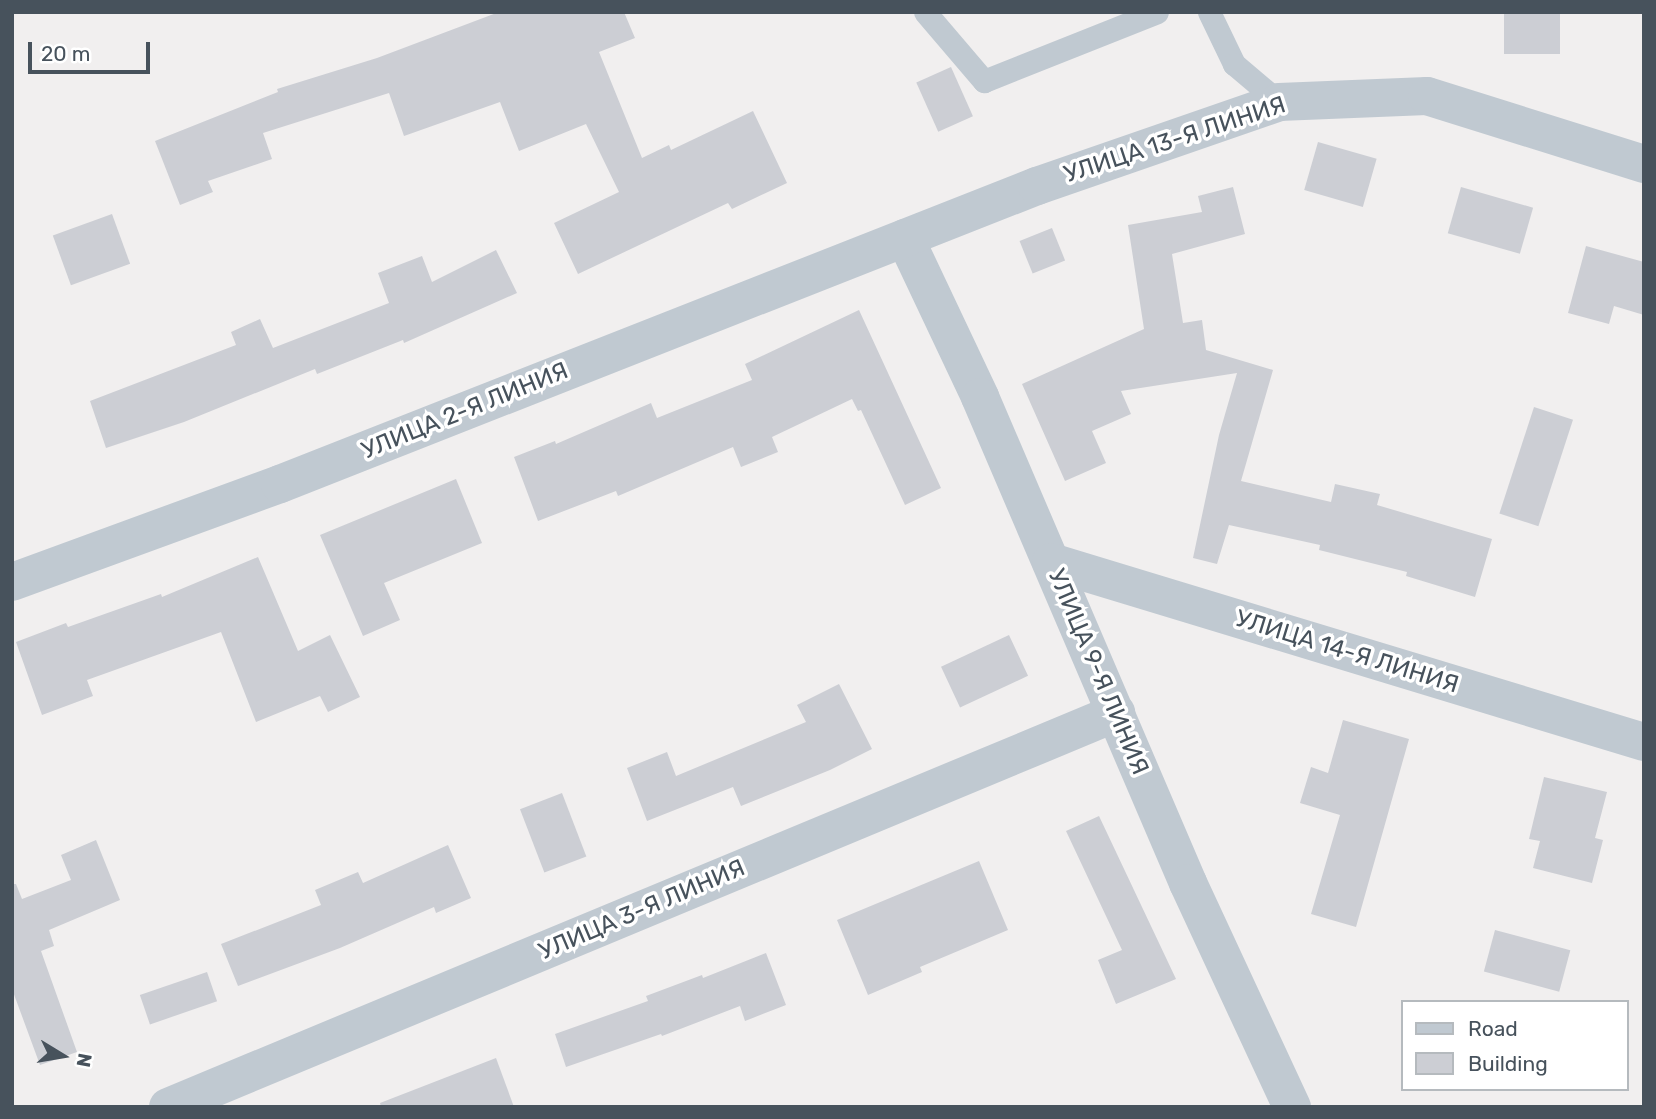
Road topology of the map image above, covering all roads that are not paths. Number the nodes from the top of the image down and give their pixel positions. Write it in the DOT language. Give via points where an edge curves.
graph roads {
  1 [pos="925,12"];
  2 [pos="1157,12"];
  3 [pos="1209,12"];
  4 [pos="1279,102"];
  5 [pos="1644,164"];
  6 [pos="910,236"];
  7 [pos="1051,562"];
  8 [pos="12,582"];
  9 [pos="1116,713"];
  10 [pos="1644,742"];
  11 [pos="168,1107"];
  12 [pos="1292,1107"];
  1 -- 2 [label="lane" via="984,80"];
  3 -- 4 [label="lane" via="1234,64"];
  4 -- 5 [label="street, УЛИЦА 13-Я ЛИНИЯ" via="1427,96"];
  4 -- 6 [label="street, УЛИЦА 13-Я ЛИНИЯ" via="1037,186"];
  6 -- 7 [label="street, УЛИЦА 9-Я ЛИНИЯ"];
  6 -- 8 [label="street, УЛИЦА 2-Я ЛИНИЯ" via="280,484"];
  7 -- 9 [label="street, УЛИЦА 9-Я ЛИНИЯ"];
  7 -- 10 [label="street, УЛИЦА 14-Я ЛИНИЯ"];
  9 -- 11 [label="street, УЛИЦА 3-Я ЛИНИЯ"];
  9 -- 12 [label="street, УЛИЦА 9-Я ЛИНИЯ" via="1188,883"];
}
